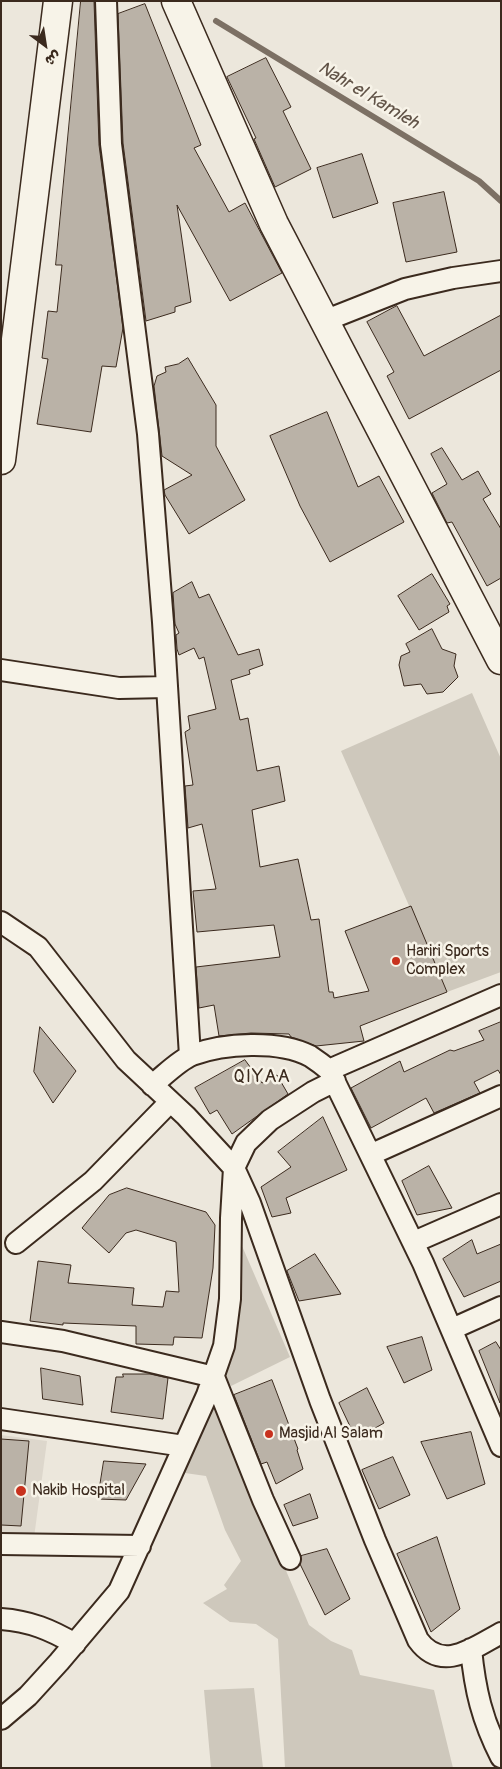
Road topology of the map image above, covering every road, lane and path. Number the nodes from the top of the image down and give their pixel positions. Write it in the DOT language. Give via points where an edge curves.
graph roads {
  1 [pos="58,1"];
  2 [pos="106,1"];
  3 [pos="176,1"];
  4 [pos="185,1"];
  5 [pos="190,30"];
  6 [pos="501,270"];
  7 [pos="324,321"];
  8 [pos="1,460"];
  9 [pos="501,660"];
  10 [pos="1,670"];
  11 [pos="166,687"];
  12 [pos="1,922"];
  13 [pos="501,995"];
  14 [pos="190,1056"];
  15 [pos="332,1075"];
  16 [pos="152,1086"];
  17 [pos="501,1096"];
  18 [pos="170,1103"];
  19 [pos="372,1154"];
  20 [pos="234,1168"];
  21 [pos="501,1204"];
  22 [pos="414,1242"];
  23 [pos="16,1243"];
  24 [pos="501,1307"];
  25 [pos="452,1329"];
  26 [pos="1,1332"];
  27 [pos="214,1377"];
  28 [pos="496,1417"];
  29 [pos="1,1419"];
  30 [pos="184,1446"];
  31 [pos="501,1446"];
  32 [pos="1,1544"];
  33 [pos="140,1546"];
  34 [pos="290,1559"];
  35 [pos="1,1619"];
  36 [pos="501,1633"];
  37 [pos="75,1644"];
  38 [pos="471,1649"];
  39 [pos="1,1720"];
  40 [pos="501,1757"];
  1 -- 8 [label="main road"];
  2 -- 11 [label="street" via="111,144 148,434"];
  3 -- 5 [label="main road"];
  4 -- 5 [label="main road"];
  5 -- 7 [label="main road" via="266,208"];
  6 -- 7 [label="street" via="405,289"];
  7 -- 9 [label="main road"];
  10 -- 11 [label="street" via="119,688"];
  11 -- 14 [label="street"];
  12 -- 16 [label="street" via="45,955 126,1060"];
  13 -- 15 [label="street"];
  14 -- 15 [label="street" via="230,1045 278,1048 310,1056"];
  14 -- 16 [label="street"];
  15 -- 19 [label="street"];
  15 -- 20 [label="street" via="313,1092 270,1120 246,1143"];
  16 -- 18 [label="street"];
  17 -- 19 [label="street"];
  18 -- 20 [label="street"];
  18 -- 23 [label="street" via="94,1181"];
  19 -- 22 [label="street"];
  20 -- 27 [label="street" via="230,1300 224,1346"];
  20 -- 38 [label="street" via="250,1203 355,1491 418,1640 433,1656 447,1656"];
  21 -- 22 [label="street"];
  22 -- 25 [label="street"];
  24 -- 25 [label="street"];
  25 -- 28 [label="street"];
  26 -- 27 [label="street" via="63,1341"];
  27 -- 30 [label="street"];
  27 -- 34 [label="street"];
  28 -- 31 [label="street"];
  29 -- 30 [label="street"];
  30 -- 33 [label="street"];
  32 -- 33 [label="street"];
  33 -- 37 [label="street" via="119,1591"];
  35 -- 37 [label="street" via="20,1620 49,1628"];
  36 -- 38 [label="street"];
  37 -- 39 [label="street" via="28,1696"];
  38 -- 40 [label="street" via="478,1699 486,1726"];
}
